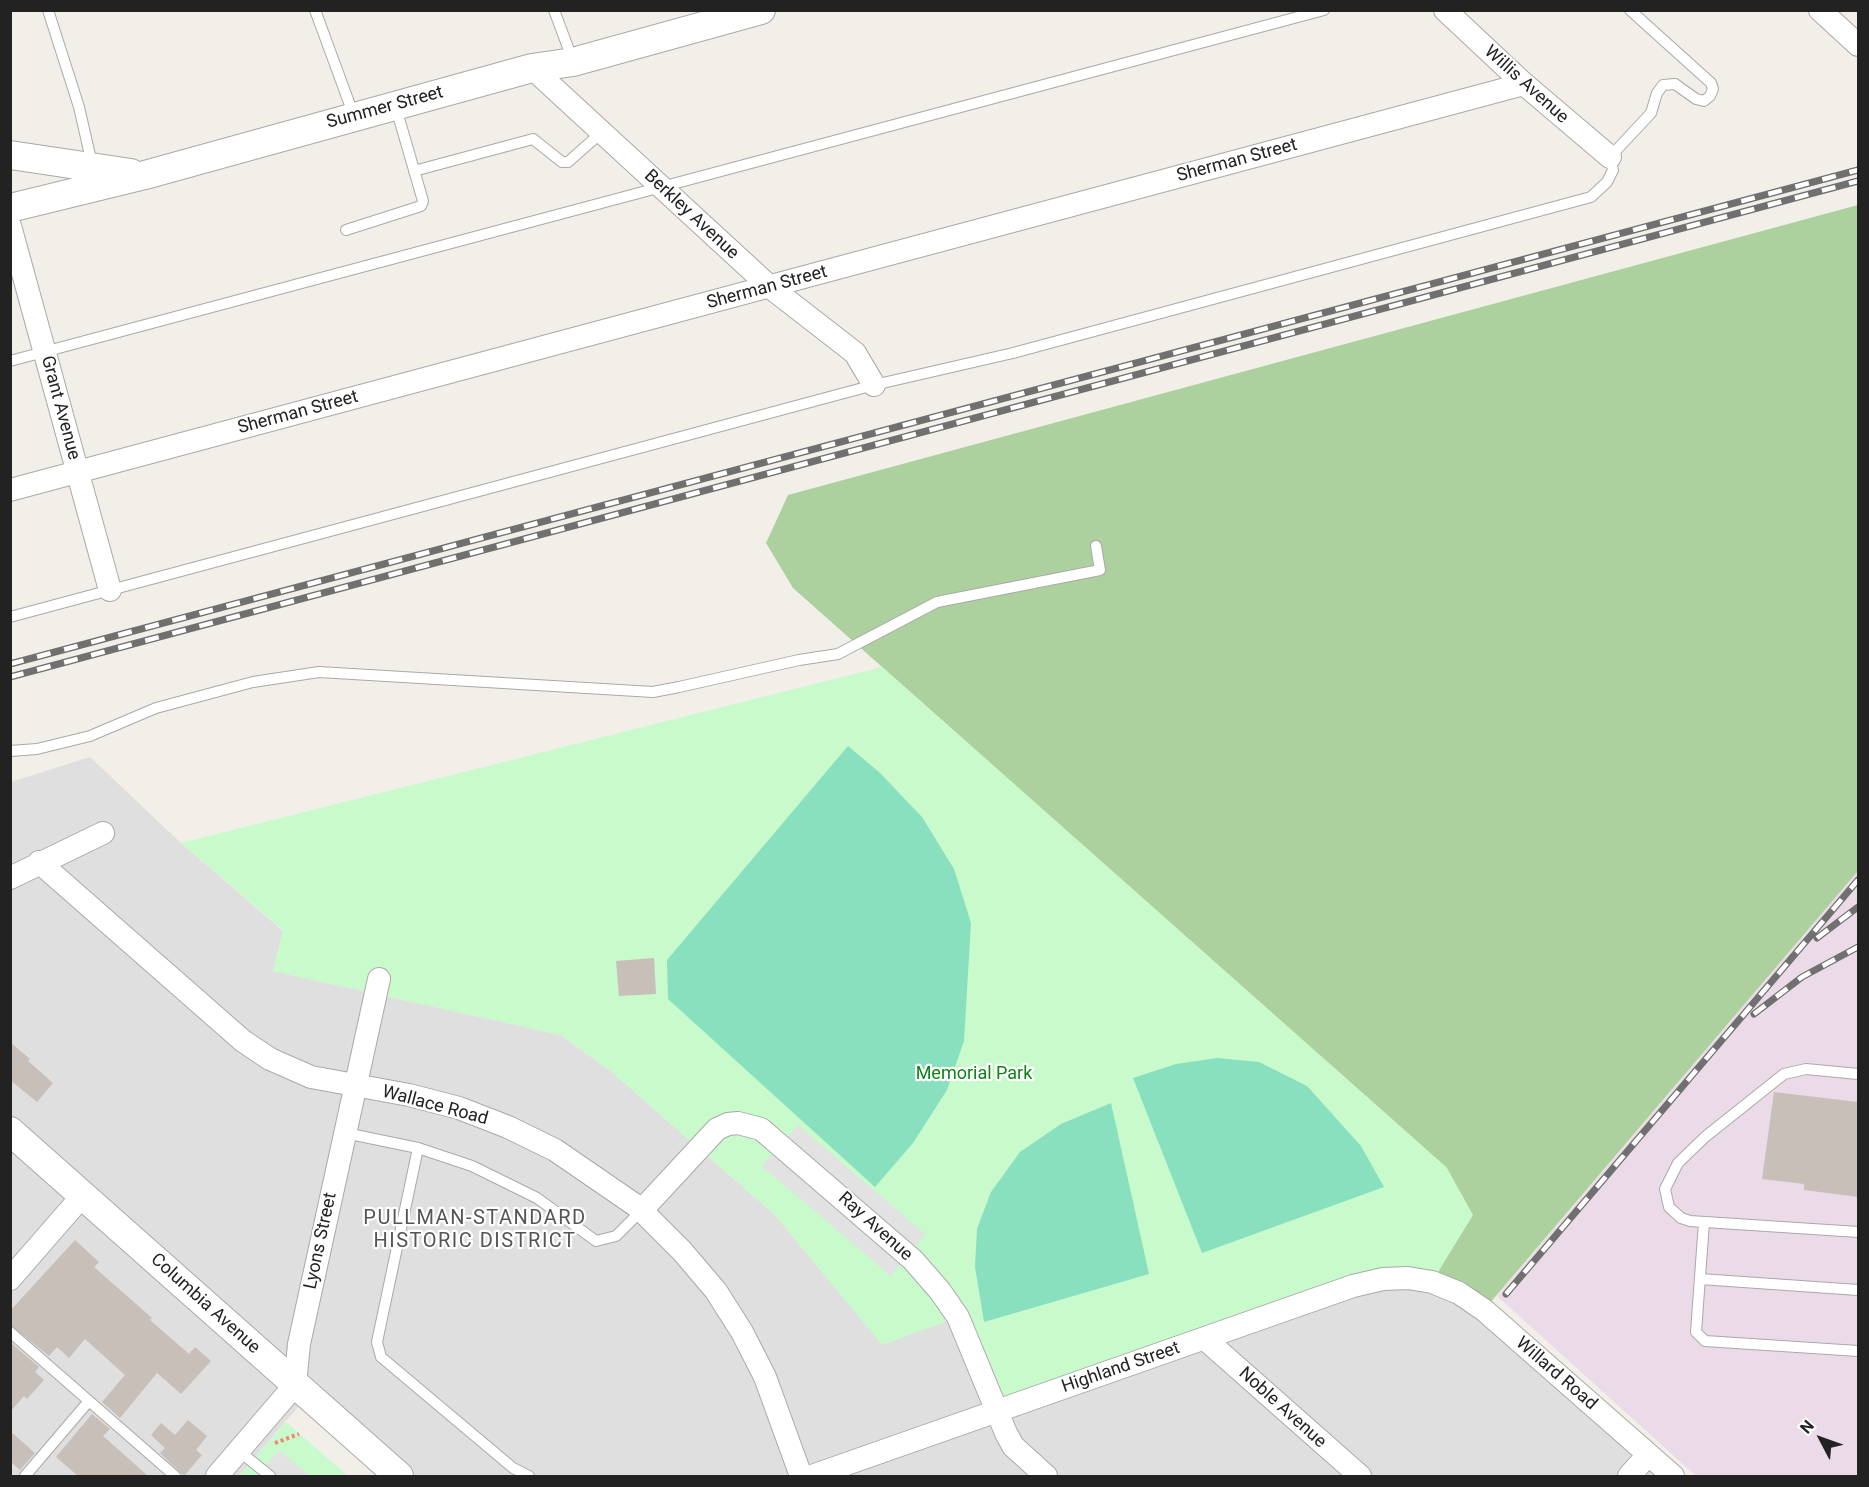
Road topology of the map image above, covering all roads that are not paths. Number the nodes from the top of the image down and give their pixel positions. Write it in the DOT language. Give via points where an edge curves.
graph roads {
  1 [pos="48,10"];
  2 [pos="315,10"];
  3 [pos="554,10"];
  4 [pos="761,10"];
  5 [pos="1324,10"];
  6 [pos="1444,10"];
  7 [pos="1630,10"];
  8 [pos="1820,10"];
  9 [pos="1858,45"];
  10 [pos="573,62"];
  11 [pos="532,68"];
  12 [pos="1524,84"];
  13 [pos="395,105"];
  14 [pos="354,116"];
  15 [pos="602,132"];
  16 [pos="10,155"];
  17 [pos="1610,157"];
  18 [pos="93,167"];
  19 [pos="414,171"];
  20 [pos="145,175"];
  21 [pos="660,186"];
  22 [pos="10,208"];
  23 [pos="10,226"];
  24 [pos="346,230"];
  25 [pos="770,287"];
  26 [pos="44,352"];
  27 [pos="10,361"];
  28 [pos="874,385"];
  29 [pos="77,472"];
  30 [pos="10,490"];
  31 [pos="1096,546"];
  32 [pos="110,590"];
  33 [pos="10,617"];
  34 [pos="10,751"];
  35 [pos="103,833"];
  36 [pos="39,862"];
  37 [pos="10,878"];
  38 [pos="379,980"];
  39 [pos="1858,1074"];
  40 [pos="355,1086"];
  41 [pos="10,1131"];
  42 [pos="345,1133"];
  43 [pos="418,1149"];
  44 [pos="83,1195"];
  45 [pos="641,1211"];
  46 [pos="1704,1222"];
  47 [pos="1858,1232"];
  48 [pos="10,1279"];
  49 [pos="1700,1279"];
  50 [pos="1432,1282"];
  51 [pos="1858,1290"];
  52 [pos="10,1332"];
  53 [pos="1204,1339"];
  54 [pos="1858,1351"];
  55 [pos="296,1385"];
  56 [pos="89,1401"];
  57 [pos="997,1412"];
  58 [pos="1648,1455"];
  59 [pos="248,1458"];
  60 [pos="25,1476"];
  61 [pos="175,1476"];
  62 [pos="217,1476"];
  63 [pos="270,1476"];
  64 [pos="399,1476"];
  65 [pos="529,1476"];
  66 [pos="801,1476"];
  67 [pos="812,1476"];
  68 [pos="1046,1476"];
  69 [pos="1360,1476"];
  70 [pos="1629,1476"];
  71 [pos="1673,1476"];
  1 -- 18 [label="lane" via="79,107"];
  2 -- 14 [label="lane"];
  3 -- 10 [label="lane"];
  4 -- 10 [label="street, Summer Street"];
  5 -- 21 [label="lane"];
  6 -- 12 [label="street, Willis Avenue"];
  7 -- 17 [label="lane" via="1711,82 1713,89 1704,101 1676,84 1664,85 1651,113"];
  8 -- 9 [label="street"];
  10 -- 11 [label="street, Summer Street"];
  11 -- 13 [label="street, Summer Street"];
  11 -- 15 [label="street, Berkley Avenue"];
  12 -- 17 [label="street, Willis Avenue"];
  12 -- 25 [label="street, Sherman Street"];
  13 -- 14 [label="street, Summer Street"];
  13 -- 19 [label="lane"];
  14 -- 20 [label="street, Summer Street"];
  15 -- 19 [label="lane" via="568,162 562,162 533,139"];
  15 -- 21 [label="street, Berkley Avenue"];
  16 -- 18 [label="street"];
  17 -- 28 [label="lane" via="1611,176 1591,197 1024,350"];
  18 -- 20 [label="street"];
  19 -- 24 [label="lane" via="421,206"];
  20 -- 22 [label="street, Summer Street"];
  21 -- 25 [label="street, Berkley Avenue"];
  21 -- 26 [label="lane"];
  23 -- 26 [label="street, Grant Avenue"];
  25 -- 28 [label="street, Berkley Avenue" via="855,353"];
  25 -- 29 [label="street, Sherman Street"];
  26 -- 27 [label="lane"];
  26 -- 29 [label="street, Grant Avenue"];
  28 -- 32 [label="lane"];
  29 -- 30 [label="street, Sherman Street"];
  29 -- 32 [label="street, Grant Avenue"];
  31 -- 34 [label="lane" via="1100,570 937,602 838,654 653,692 319,672 254,682 156,708 90,736 37,749"];
  32 -- 33 [label="lane"];
  35 -- 36 [label="street"];
  36 -- 37 [label="street"];
  36 -- 40 [label="street, Wallace Road" via="243,1041 289,1069"];
  38 -- 40 [label="street, Lyons Street"];
  39 -- 46 [label="lane" via="1806,1069 1784,1074 1698,1143 1672,1171 1665,1198 1681,1218"];
  40 -- 42 [label="street, Lyons Street"];
  40 -- 45 [label="street, Wallace Road" via="459,1108 508,1127 564,1156"];
  41 -- 44 [label="street, Columbia Avenue"];
  42 -- 43 [label="lane"];
  42 -- 55 [label="street, Lyons Street" via="299,1344"];
  43 -- 45 [label="lane" via="507,1182 559,1212 596,1241 616,1236"];
  43 -- 65 [label="lane" via="377,1342 381,1357 513,1468"];
  44 -- 48 [label="street"];
  44 -- 55 [label="street, Columbia Avenue"];
  45 -- 57 [label="street, Ray Avenue" via="717,1129 738,1123 761,1129 913,1260 940,1290 958,1317"];
  45 -- 66 [label="street, Wallace Road" via="716,1291 742,1332 765,1377"];
  46 -- 47 [label="lane"];
  46 -- 49 [label="lane"];
  49 -- 51 [label="lane"];
  49 -- 54 [label="lane" via="1696,1332 1705,1341"];
  50 -- 53 [label="street, Highland Street" via="1383,1279 1353,1286"];
  50 -- 58 [label="street, Willard Road" via="1459,1293 1484,1310"];
  52 -- 56 [label="lane"];
  53 -- 57 [label="street, Highland Street"];
  53 -- 69 [label="street, Noble Avenue"];
  55 -- 59 [label="street"];
  55 -- 64 [label="street, Columbia Avenue"];
  56 -- 60 [label="lane"];
  56 -- 61 [label="lane"];
  57 -- 67 [label="street, Highland Street"];
  57 -- 68 [label="street, Ray Avenue" via="1013,1446"];
  58 -- 70 [label="street"];
  58 -- 71 [label="street, Willard Road"];
  59 -- 62 [label="street"];
  59 -- 63 [label="lane"];
}
